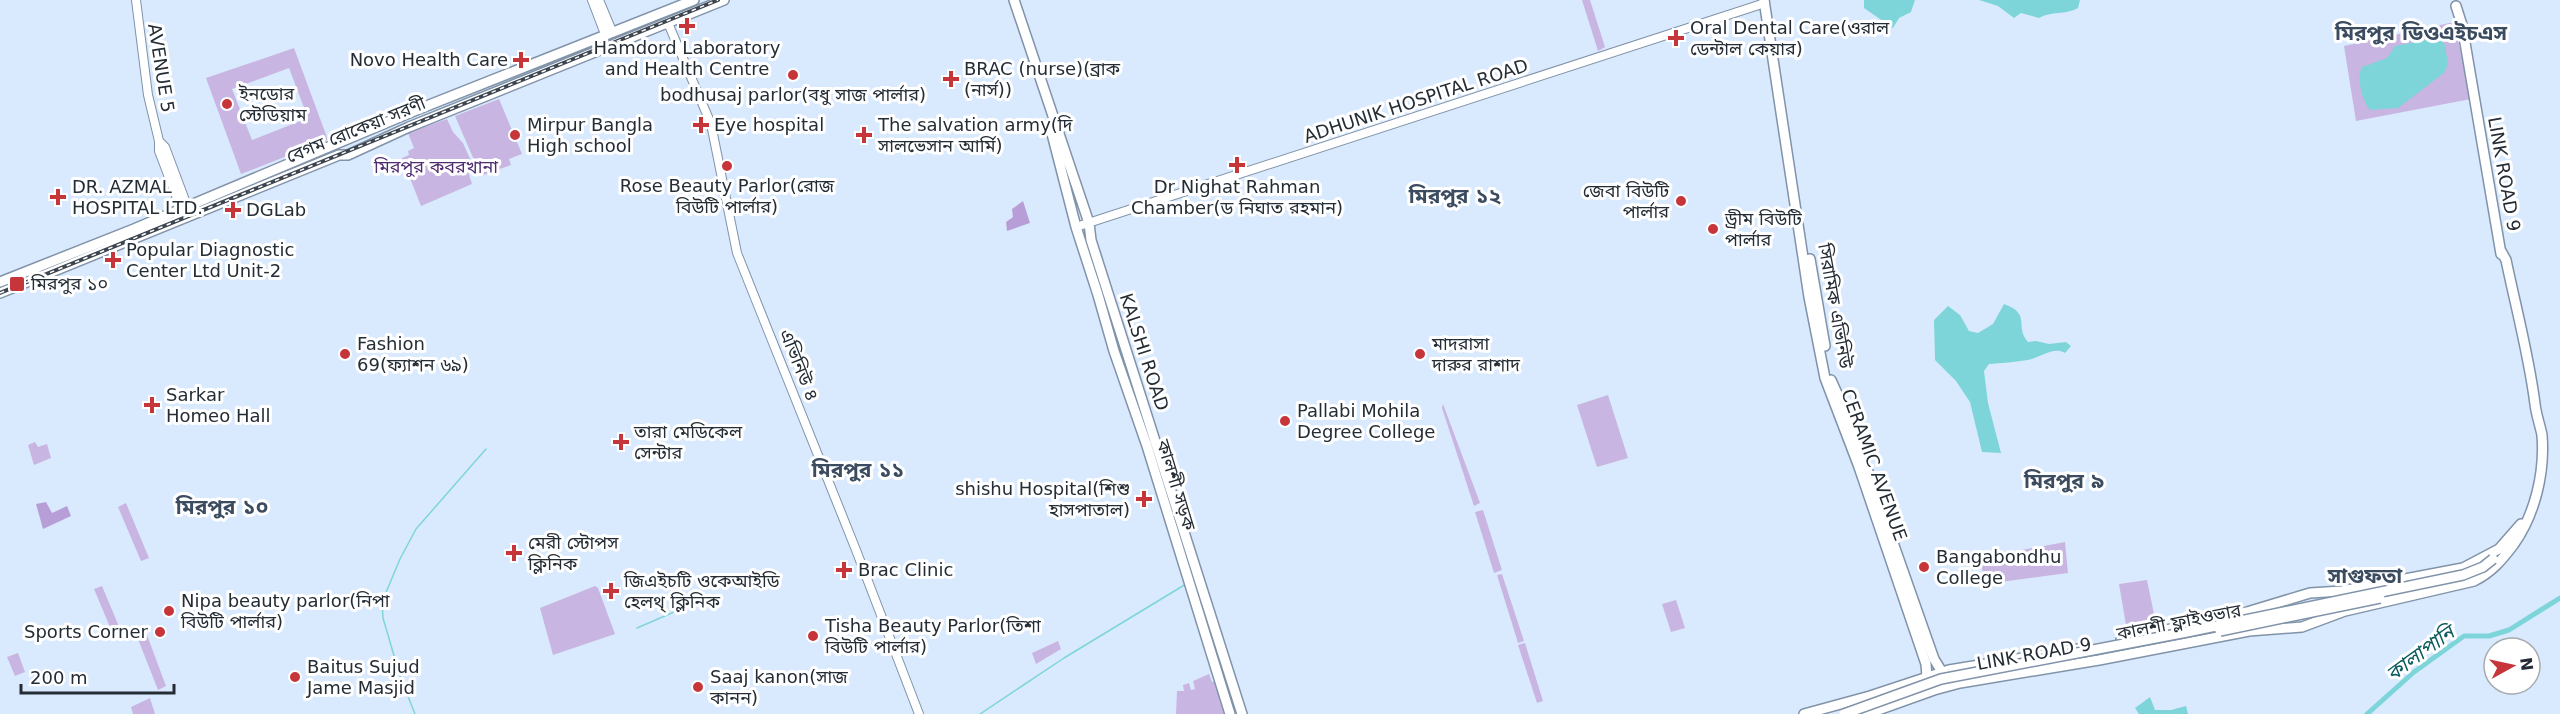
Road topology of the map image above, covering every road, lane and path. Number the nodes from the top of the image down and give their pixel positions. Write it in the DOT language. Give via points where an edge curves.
graph roads {
  1 [pos="136,0"];
  2 [pos="592,0"];
  3 [pos="599,0"];
  4 [pos="694,0"];
  5 [pos="724,0"];
  6 [pos="1767,1"];
  7 [pos="1012,3"];
  8 [pos="2455,3"];
  9 [pos="668,23"];
  10 [pos="608,32"];
  11 [pos="186,210"];
  12 [pos="1089,223"];
  13 [pos="1076,227"];
  14 [pos="0,282"];
  15 [pos="0,293"];
  16 [pos="1809,297"];
  17 [pos="2499,555"];
  18 [pos="2303,594"];
  19 [pos="1196,606"];
  20 [pos="2313,624"];
  21 [pos="1942,672"];
  22 [pos="1927,677"];
  23 [pos="1893,705"];
  24 [pos="919,714"];
  25 [pos="1230,714"];
  26 [pos="1236,714"];
  27 [pos="1242,714"];
  28 [pos="1804,714"];
  29 [pos="1844,714"];
  30 [pos="1855,714"];
  31 [pos="1867,714"];
  32 [pos="1885,714"];
  1 -- 11 [label="street, AVENUE 5" via="148,95 162,144 159,151"];
  2 -- 10 [label="street"];
  3 -- 10 [label="street"];
  4 -- 10 [label="main road, বেগম রোকেয়া সরণী"];
  5 -- 9 [label="main road, বেগম রোকেয়া সরণী"];
  6 -- 12 [label="street, ADHUNIK HOSPITAL ROAD"];
  6 -- 16 [label="main road, সিরামিক এভিনিউ"];
  6 -- 21 [label="main road, সিরামিক এভিনিউ" via="1830,378 1853,429 1934,659"];
  7 -- 12 [label="main road, KALSHI ROAD"];
  7 -- 13 [label="main road, কালশী সড়ক"];
  8 -- 17 [label="main road, LINK ROAD 9" via="2456,26 2542,438 2538,488 2529,515"];
  9 -- 11 [label="main road, বেগম রোকেয়া সরণী" via="348,155"];
  9 -- 24 [label="street, এভিনিউ ৪" via="711,124 737,253"];
  10 -- 11 [label="main road, বেগম রোকেয়া সরণী" via="303,157"];
  11 -- 14 [label="main road, বেগম রোকেয়া সরণী"];
  11 -- 15 [label="main road, বেগম রোকেয়া সরণী"];
  12 -- 13 [label="street, ADHUNIK HOSPITAL ROAD"];
  12 -- 27 [label="main road, KALSHI ROAD"];
  13 -- 19 [label="main road, কালশী সড়ক"];
  16 -- 22 [label="main road, CERAMIC AVENUE" via="1826,381 1896,576"];
  17 -- 18 [label="main road, LINK ROAD 9" via="2463,568 2342,591"];
  17 -- 20 [label="main road, LINK ROAD 9" via="2490,572 2474,581 2344,611"];
  17 -- 29 [label="main road, bridge" via="2463,575 1941,679"];
  17 -- 30 [label="main road, কালশী ফ্লাইওভার, bridge" via="2488,567 2468,576 2366,602 1948,681"];
  18 -- 20 [label="main road" via="2316,603"];
  18 -- 21 [label="main road, LINK ROAD 9" via="2247,612 2122,640"];
  19 -- 25 [label="main road, কালশী সড়ক"];
  19 -- 26 [label="main road" via="1206,622"];
  20 -- 23 [label="main road, LINK ROAD 9" via="2248,631 1937,689"];
  21 -- 22 [label="main road, LINK ROAD 9"];
  22 -- 28 [label="main road, LINK ROAD 9"];
  23 -- 31 [label="main road, LINK ROAD 9"];
  23 -- 32 [label="main road"];
}
